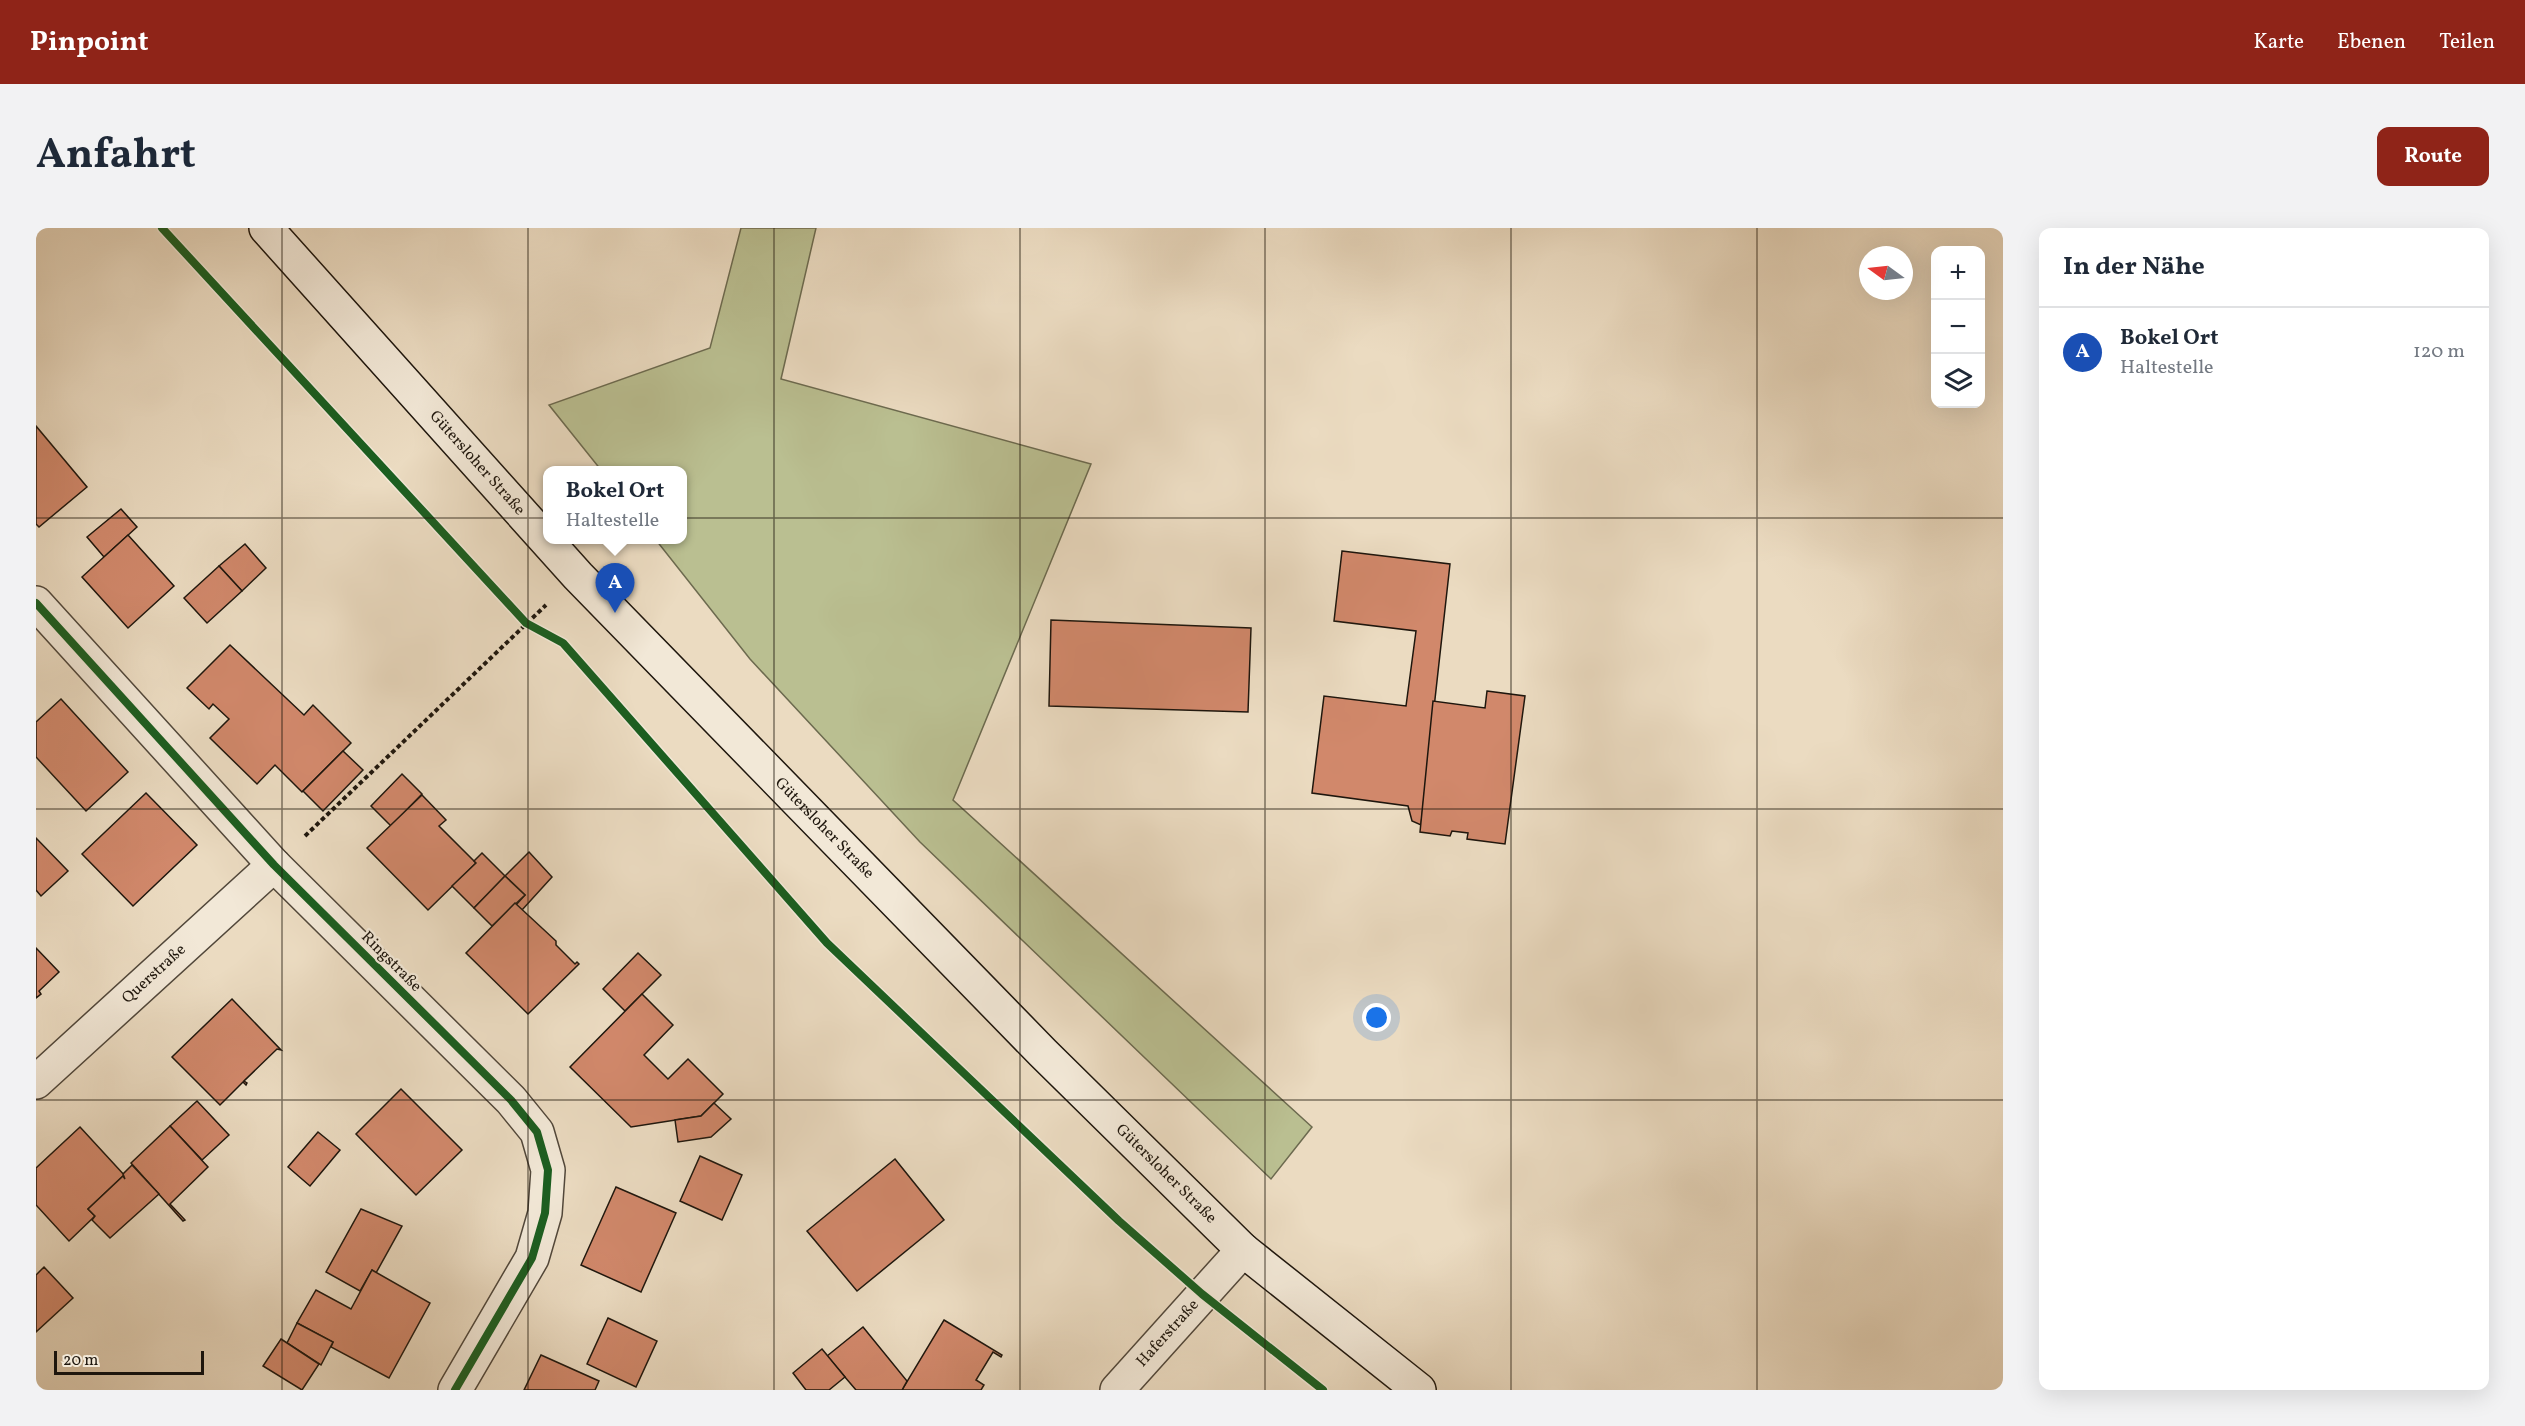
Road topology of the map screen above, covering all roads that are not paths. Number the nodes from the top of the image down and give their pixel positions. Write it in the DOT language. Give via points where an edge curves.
graph roads {
  1 [pos="266,228"];
  2 [pos="543,537"];
  3 [pos="549,544"];
  4 [pos="36,603"];
  5 [pos="274,865"];
  6 [pos="36,1082"];
  7 [pos="1243,1250"];
  8 [pos="455,1390"];
  9 [pos="1117,1390"];
  10 [pos="1419,1390"];
  1 -- 2 [label="main road, Gütersloher Straße"];
  3 -- 7 [label="main road, Gütersloher Straße" via="1043,1053"];
  4 -- 5 [label="main road, Ringstraße"];
  5 -- 6 [label="main road, Querstraße"];
  5 -- 8 [label="main road, Ringstraße" via="511,1100 537,1132 548,1170 545,1213 532,1258"];
  7 -- 9 [label="main road, Haferstraße"];
  7 -- 10 [label="main road, Gütersloher Straße"];
}
